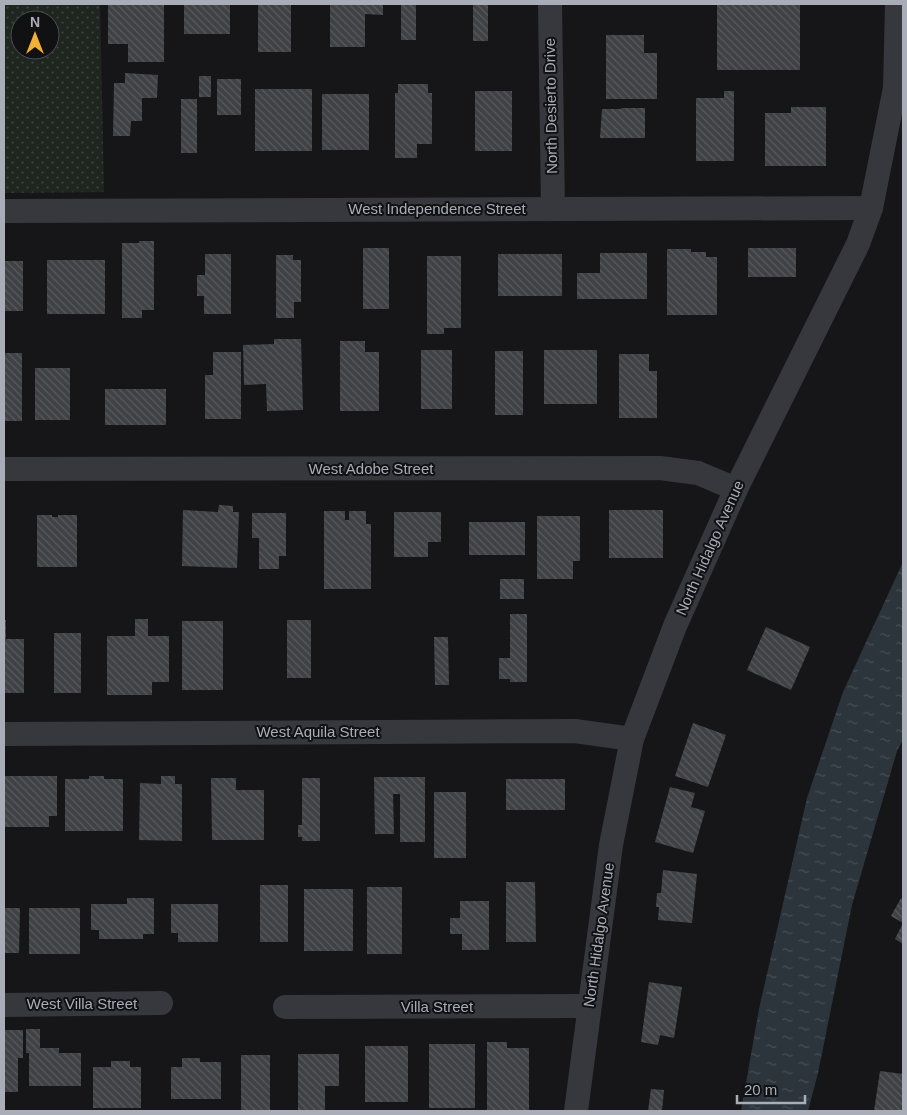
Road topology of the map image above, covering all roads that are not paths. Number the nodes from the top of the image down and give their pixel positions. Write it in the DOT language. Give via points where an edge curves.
graph roads {
  1 [pos="550,4"];
  2 [pos="897,4"];
  3 [pos="899,86"];
  4 [pos="552,208"];
  5 [pos="870,208"];
  6 [pos="4,211"];
  7 [pos="4,469"];
  8 [pos="736,489"];
  9 [pos="4,734"];
  10 [pos="632,739"];
  11 [pos="161,1003"];
  12 [pos="4,1004"];
  13 [pos="589,1006"];
  14 [pos="285,1008"];
  15 [pos="576,1111"];
  1 -- 4 [label="street, North Desierto Drive"];
  2 -- 3 [label="street, North Hidalgo Avenue"];
  3 -- 5 [label="street, North Hidalgo Avenue"];
  4 -- 5 [label="street, West Independence Street"];
  4 -- 6 [label="street, West Independence Street"];
  5 -- 8 [label="street, North Hidalgo Avenue" via="858,244"];
  7 -- 8 [label="street, West Adobe Street" via="660,468 698,473"];
  8 -- 10 [label="street, North Hidalgo Avenue" via="675,626"];
  9 -- 10 [label="street, West Aquila Street" via="575,731"];
  10 -- 13 [label="street, North Hidalgo Avenue" via="611,845"];
  11 -- 12 [label="street, West Villa Street"];
  13 -- 14 [label="street, Villa Street"];
  13 -- 15 [label="street, North Hidalgo Avenue"];
}
